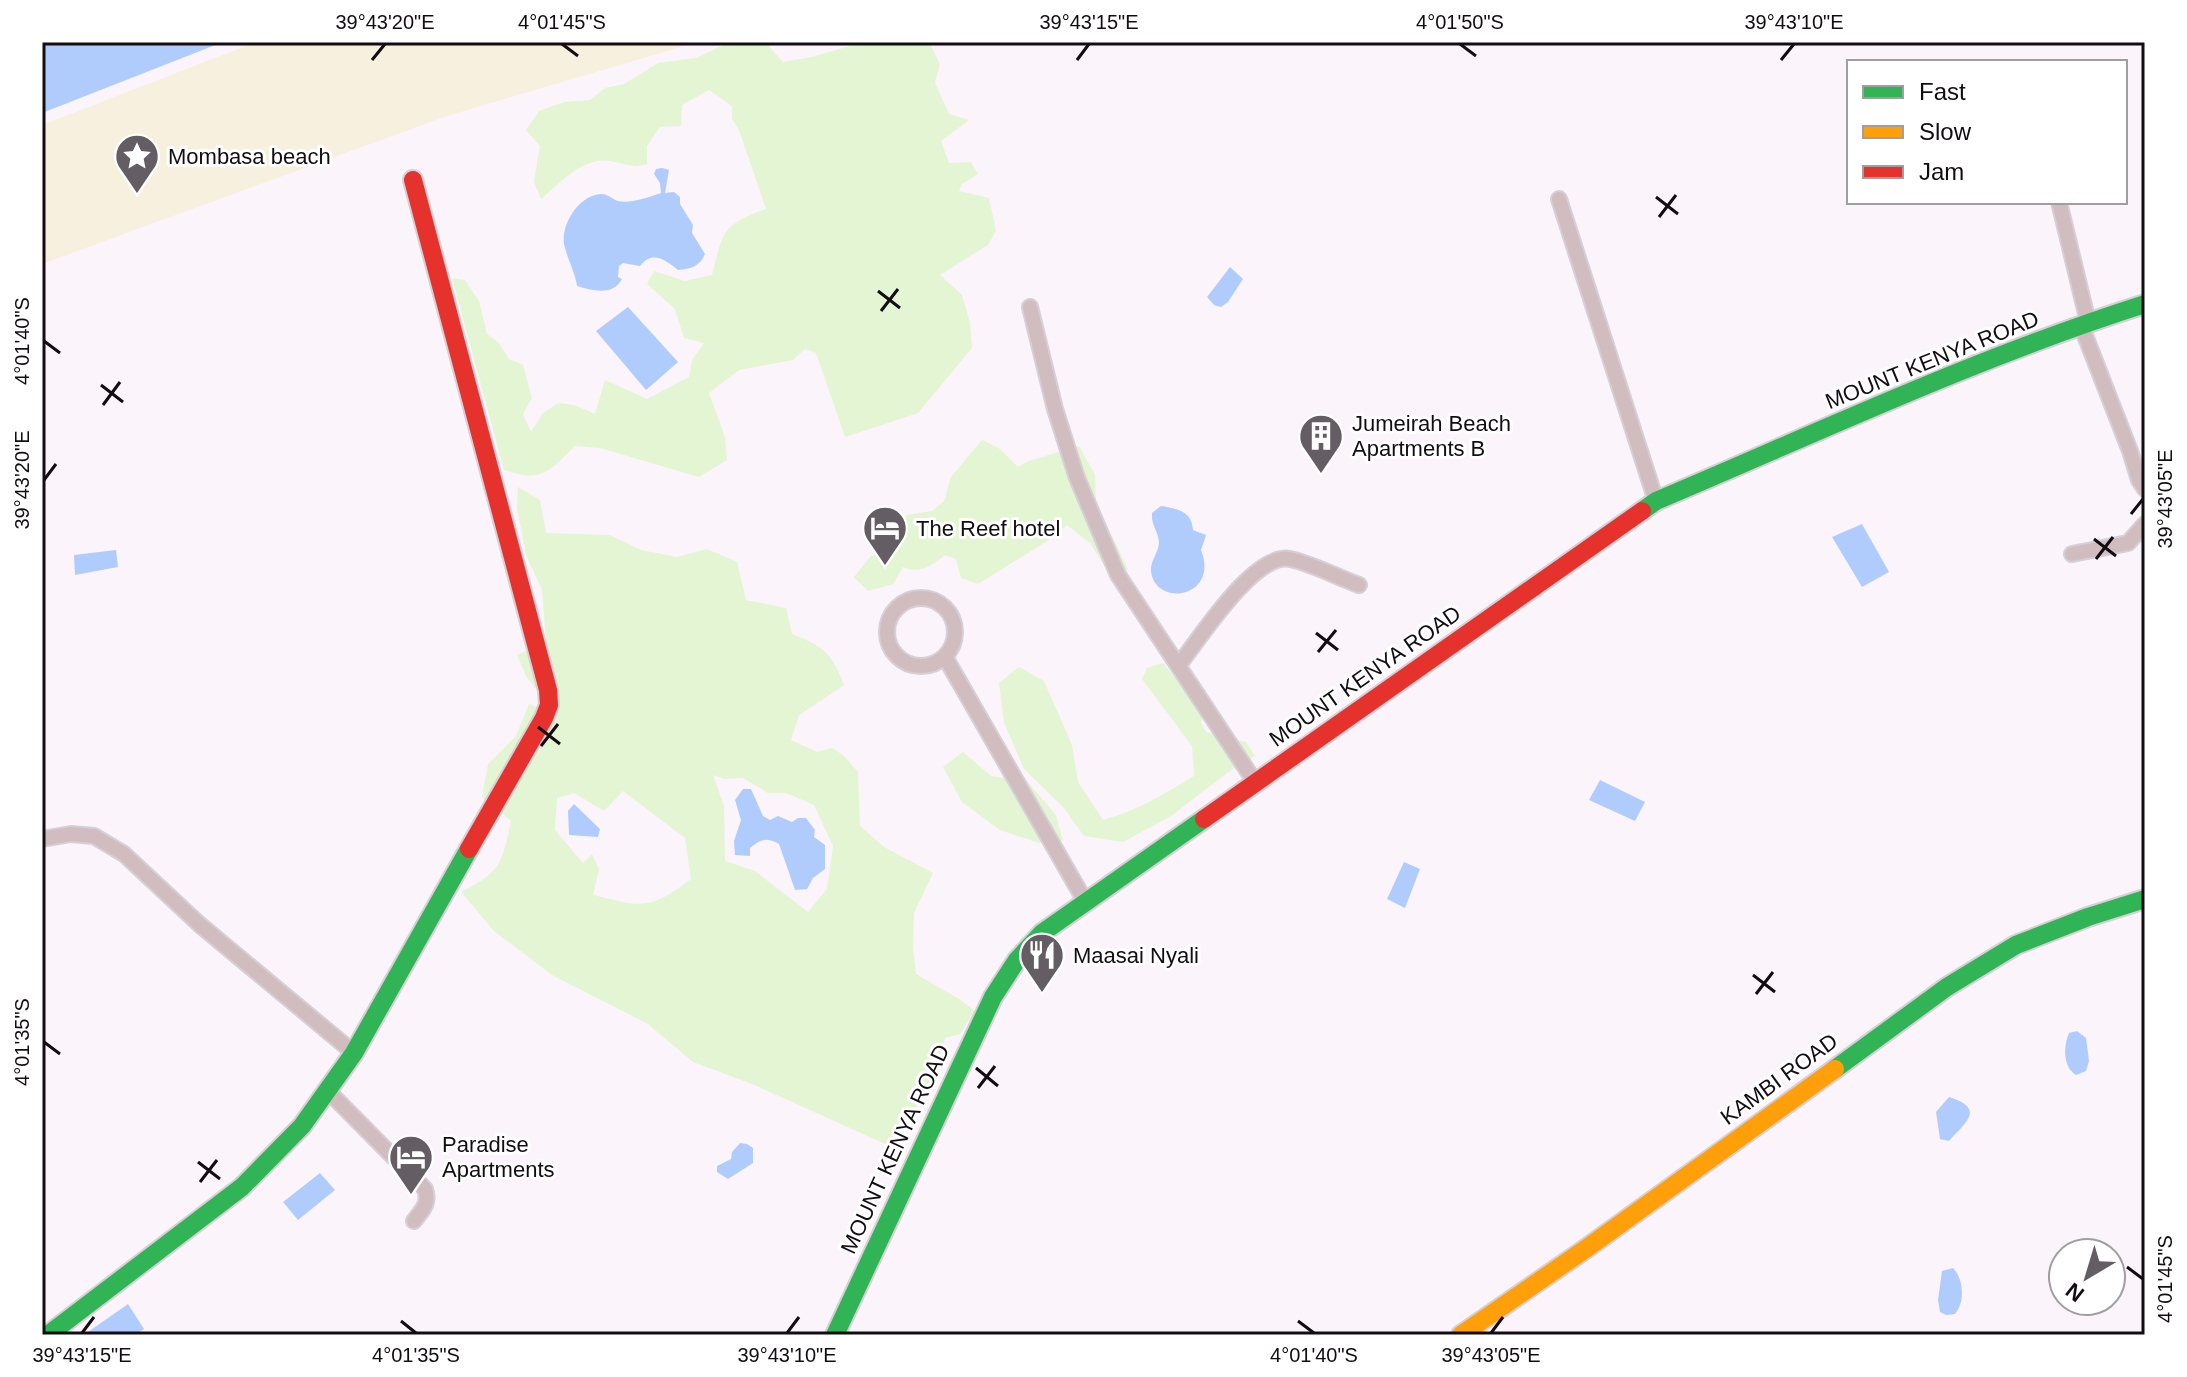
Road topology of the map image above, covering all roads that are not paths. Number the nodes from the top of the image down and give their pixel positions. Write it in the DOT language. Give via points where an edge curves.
graph roads {
  1 [pos="413,180"];
  2 [pos="1559,199"];
  3 [pos="2059,204"];
  4 [pos="2145,304"];
  5 [pos="1030,307"];
  6 [pos="2084,324"];
  7 [pos="2145,489"];
  8 [pos="1656,501"];
  9 [pos="2145,524"];
  10 [pos="2072,554"];
  11 [pos="1359,585"];
  12 [pos="945,657"];
  13 [pos="1178,666"];
  14 [pos="1255,782"];
  15 [pos="42,839"];
  16 [pos="2145,899"];
  17 [pos="1086,902"];
  18 [pos="354,1053"];
  19 [pos="327,1091"];
  20 [pos="414,1221"];
  21 [pos="48,1335"];
  22 [pos="835,1335"];
  23 [pos="1461,1335"];
  1 -- 18 [label="street" via="549,705"];
  2 -- 8 [label="lane"];
  3 -- 6 [label="lane"];
  4 -- 6 [label="street, MOUNT KENYA ROAD"];
  5 -- 13 [label="lane" via="1055,409 1103,543"];
  6 -- 7 [label="lane"];
  6 -- 8 [label="street, MOUNT KENYA ROAD"];
  8 -- 14 [label="street, MOUNT KENYA ROAD"];
  9 -- 10 [label="lane" via="2128,543"];
  11 -- 13 [label="lane" via="1287,558 1270,562 1240,585"];
  12 -- 12 [label="lane" via="927,666 907,665 892,652 885,633 890,614 904,600 924,597 942,604 954,621 955,640"];
  12 -- 17 [label="lane"];
  13 -- 14 [label="lane"];
  14 -- 17 [label="street, MOUNT KENYA ROAD"];
  15 -- 18 [label="lane" via="94,836 124,854"];
  16 -- 23 [label="street, KAMBI ROAD" via="2016,945 1947,987"];
  17 -- 22 [label="street, MOUNT KENYA ROAD" via="1042,933 993,997"];
  18 -- 19 [label="street"];
  19 -- 20 [label="lane" via="425,1189 427,1205"];
  19 -- 21 [label="street" via="302,1126 242,1187"];
}
